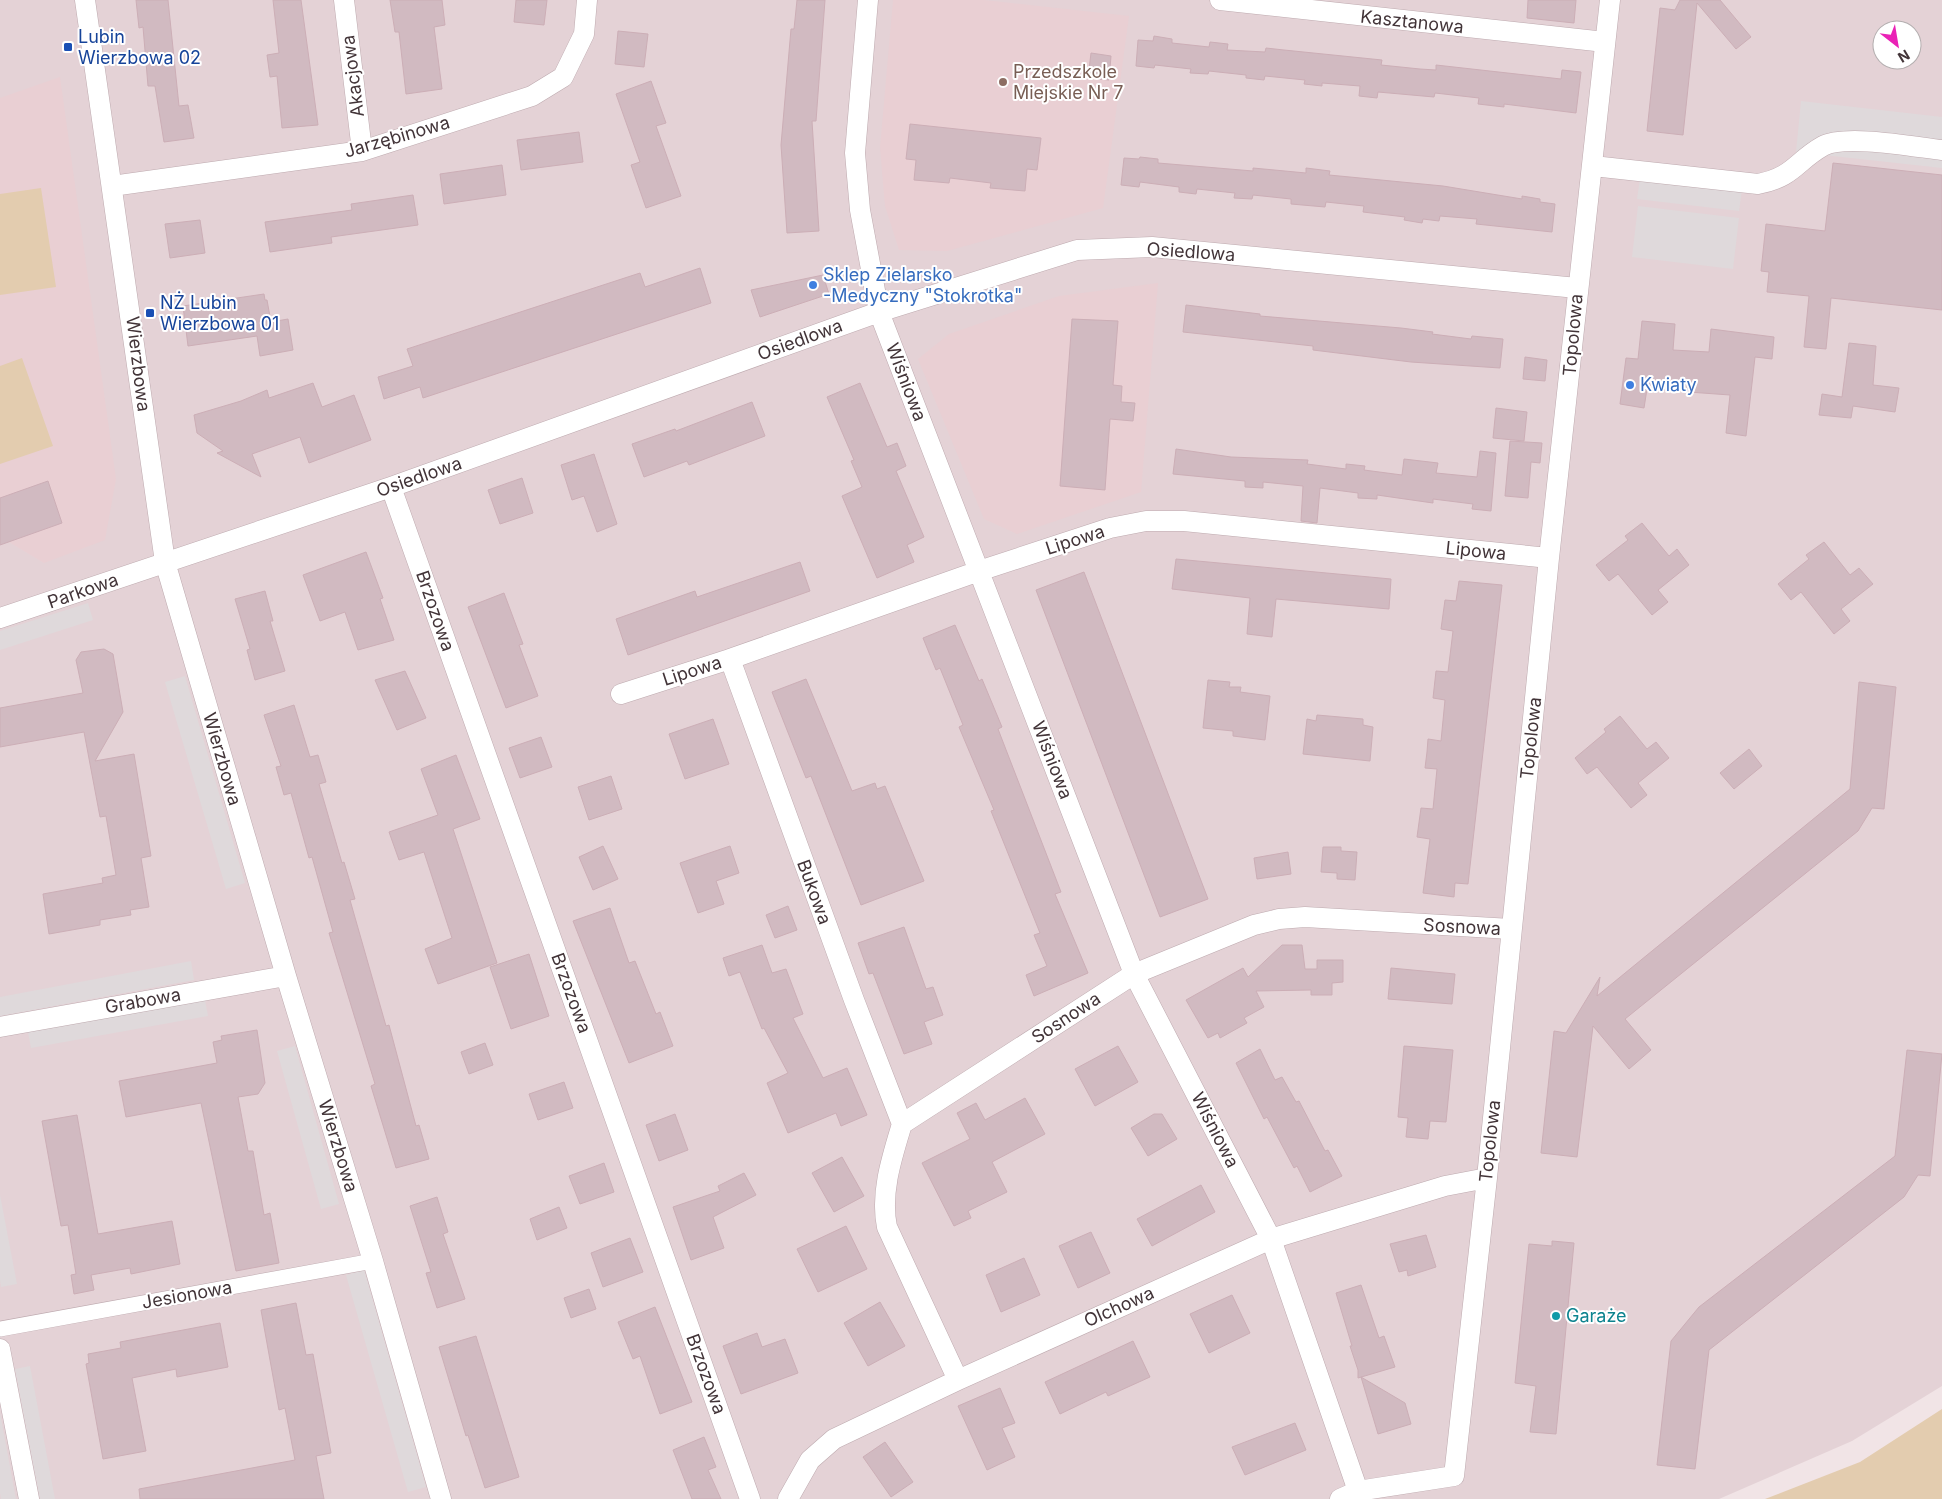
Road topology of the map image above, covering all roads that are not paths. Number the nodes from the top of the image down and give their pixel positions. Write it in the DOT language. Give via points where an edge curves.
graph roads {
  1 [pos="85,0"];
  2 [pos="344,0"];
  3 [pos="587,0"];
  4 [pos="868,0"];
  5 [pos="1220,0"];
  6 [pos="1610,0"];
  7 [pos="1351,8"];
  8 [pos="1605,42"];
  9 [pos="1942,150"];
  10 [pos="362,151"];
  11 [pos="1593,166"];
  12 [pos="112,186"];
  13 [pos="1577,288"];
  14 [pos="879,312"];
  15 [pos="391,487"];
  16 [pos="1549,558"];
  17 [pos="165,562"];
  18 [pos="979,571"];
  19 [pos="0,618"];
  20 [pos="730,659"];
  21 [pos="621,694"];
  22 [pos="1511,930"];
  23 [pos="1134,974"];
  24 [pos="286,976"];
  25 [pos="0,1026"];
  26 [pos="902,1124"];
  27 [pos="1487,1178"];
  28 [pos="1271,1238"];
  29 [pos="373,1261"];
  30 [pos="0,1329"];
  31 [pos="0,1349"];
  32 [pos="958,1380"];
  33 [pos="1349,1495"];
  34 [pos="29,1499"];
  35 [pos="441,1499"];
  36 [pos="750,1499"];
  37 [pos="788,1499"];
  1 -- 12 [label="street, Wierzbowa"];
  2 -- 10 [label="street, Akacjowa"];
  3 -- 10 [label="street, Jarzębinowa" via="584,34 563,77 532,96"];
  4 -- 14 [label="street, Wiśniowa" via="855,152 860,210"];
  5 -- 7 [label="street, Kasztanowa"];
  6 -- 8 [label="street, Topolowa"];
  7 -- 8 [label="street, Kasztanowa"];
  8 -- 11 [label="street, Topolowa"];
  9 -- 11 [label="street" via="1842,140 1824,146 1775,181 1758,184"];
  10 -- 12 [label="street, Jarzębinowa"];
  11 -- 13 [label="street, Topolowa"];
  12 -- 17 [label="street, Wierzbowa"];
  13 -- 14 [label="street, Osiedlowa" via="1152,247 1078,250"];
  13 -- 16 [label="street, Topolowa"];
  14 -- 15 [label="street, Osiedlowa"];
  14 -- 18 [label="street, Wiśniowa"];
  15 -- 17 [label="street, Osiedlowa"];
  15 -- 36 [label="street, Brzozowa"];
  16 -- 18 [label="street, Lipowa" via="1184,521 1146,521 1110,528"];
  16 -- 22 [label="street, Topolowa"];
  17 -- 19 [label="street, Parkowa"];
  17 -- 24 [label="street, Wierzbowa"];
  18 -- 20 [label="street, Lipowa"];
  18 -- 23 [label="street, Wiśniowa"];
  20 -- 21 [label="street, Lipowa"];
  20 -- 26 [label="street, Bukowa"];
  22 -- 23 [label="street, Sosnowa" via="1305,917 1279,919 1254,925"];
  22 -- 27 [label="street, Topolowa"];
  23 -- 26 [label="street, Sosnowa"];
  23 -- 28 [label="street, Wiśniowa"];
  24 -- 25 [label="street, Grabowa"];
  24 -- 29 [label="street, Wierzbowa"];
  26 -- 32 [label="street" via="886,1190 884,1212 887,1227"];
  27 -- 28 [label="street, Olchowa" via="1445,1186"];
  27 -- 33 [label="street, Topolowa" via="1454,1476"];
  28 -- 32 [label="street, Olchowa"];
  28 -- 33 [label="street, Wiśniowa"];
  29 -- 30 [label="street, Jesionowa"];
  29 -- 35 [label="street, Wierzbowa"];
  31 -- 34 [label="street"];
  32 -- 37 [label="street, Olchowa" via="834,1438 810,1460"];
}
